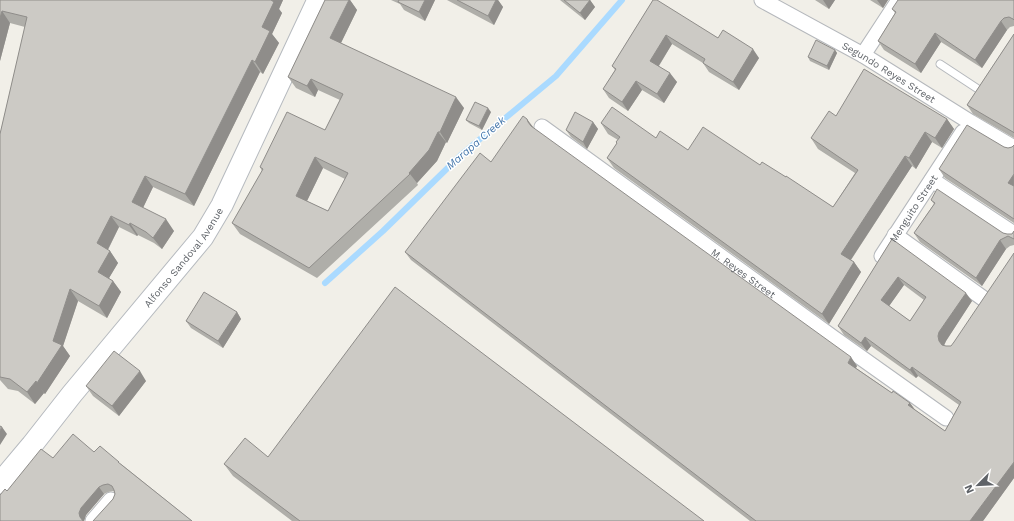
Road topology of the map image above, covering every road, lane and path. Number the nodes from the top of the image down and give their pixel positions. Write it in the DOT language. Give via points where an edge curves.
graph roads {
  1 [pos="318,0"];
  2 [pos="762,0"];
  3 [pos="899,0"];
  4 [pos="862,55"];
  5 [pos="940,64"];
  6 [pos="972,101"];
  7 [pos="542,127"];
  8 [pos="1014,148"];
  9 [pos="932,180"];
  10 [pos="1014,234"];
  11 [pos="895,235"];
  12 [pos="874,269"];
  13 [pos="992,286"];
  14 [pos="840,323"];
  15 [pos="832,336"];
  16 [pos="946,418"];
  17 [pos="0,483"];
  18 [pos="111,500"];
  19 [pos="93,521"];
  1 -- 17 [label="main road, Alfonso Sandoval Avenue" via="222,205 203,237"];
  2 -- 4 [label="street, Segundo Reyes Street"];
  3 -- 4 [label="street"];
  4 -- 6 [label="street, Segundo Reyes Street"];
  5 -- 6 [label="lane"];
  6 -- 8 [label="street, Segundo Reyes Street"];
  6 -- 9 [label="street, Menguito Street"];
  7 -- 15 [label="street, M. Reyes Street"];
  9 -- 10 [label="street"];
  9 -- 11 [label="street, Menguito Street"];
  11 -- 12 [label="street, Menguito Street"];
  11 -- 13 [label="street" via="980,305"];
  14 -- 15 [label="street"];
  15 -- 16 [label="street, M. Reyes Street"];
  18 -- 19 [label="street"];
}
